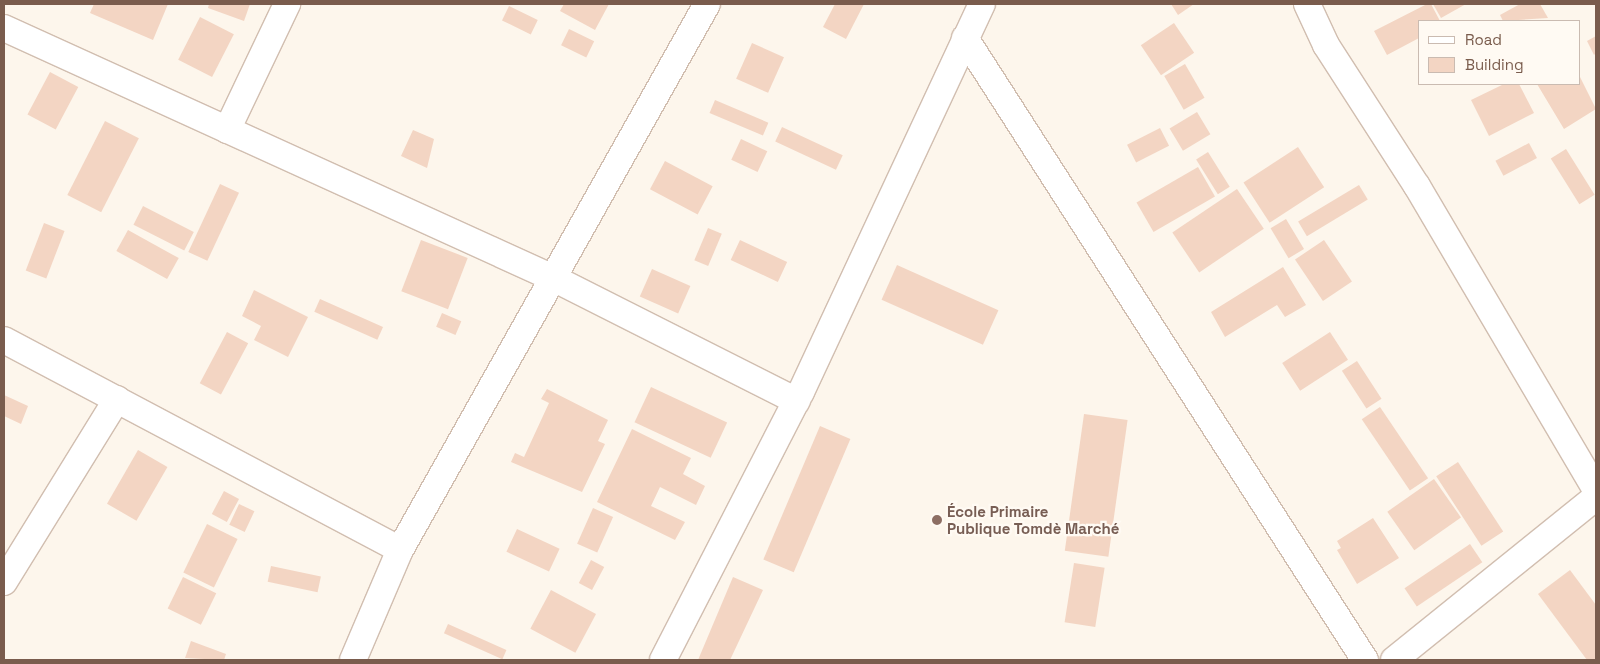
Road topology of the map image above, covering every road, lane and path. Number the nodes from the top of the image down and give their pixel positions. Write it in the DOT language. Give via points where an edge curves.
graph roads {
  1 [pos="287,4"];
  2 [pos="707,4"];
  3 [pos="982,4"];
  4 [pos="1307,4"];
  5 [pos="4,28"];
  6 [pos="965,38"];
  7 [pos="227,130"];
  8 [pos="553,278"];
  9 [pos="4,340"];
  10 [pos="117,399"];
  11 [pos="796,401"];
  12 [pos="1592,474"];
  13 [pos="1596,497"];
  14 [pos="400,550"];
  15 [pos="4,582"];
  16 [pos="353,660"];
  17 [pos="663,660"];
  18 [pos="1365,660"];
  19 [pos="1394,660"];
  1 -- 7 [label="street"];
  2 -- 8 [label="street"];
  3 -- 6 [label="street"];
  4 -- 12 [label="street" via="1326,45 1417,186"];
  5 -- 7 [label="street"];
  6 -- 11 [label="street"];
  6 -- 18 [label="street"];
  7 -- 8 [label="street"];
  8 -- 11 [label="street"];
  8 -- 14 [label="street"];
  9 -- 10 [label="street"];
  10 -- 14 [label="street"];
  10 -- 15 [label="street"];
  11 -- 17 [label="street"];
  13 -- 19 [label="street"];
  14 -- 16 [label="street"];
}
